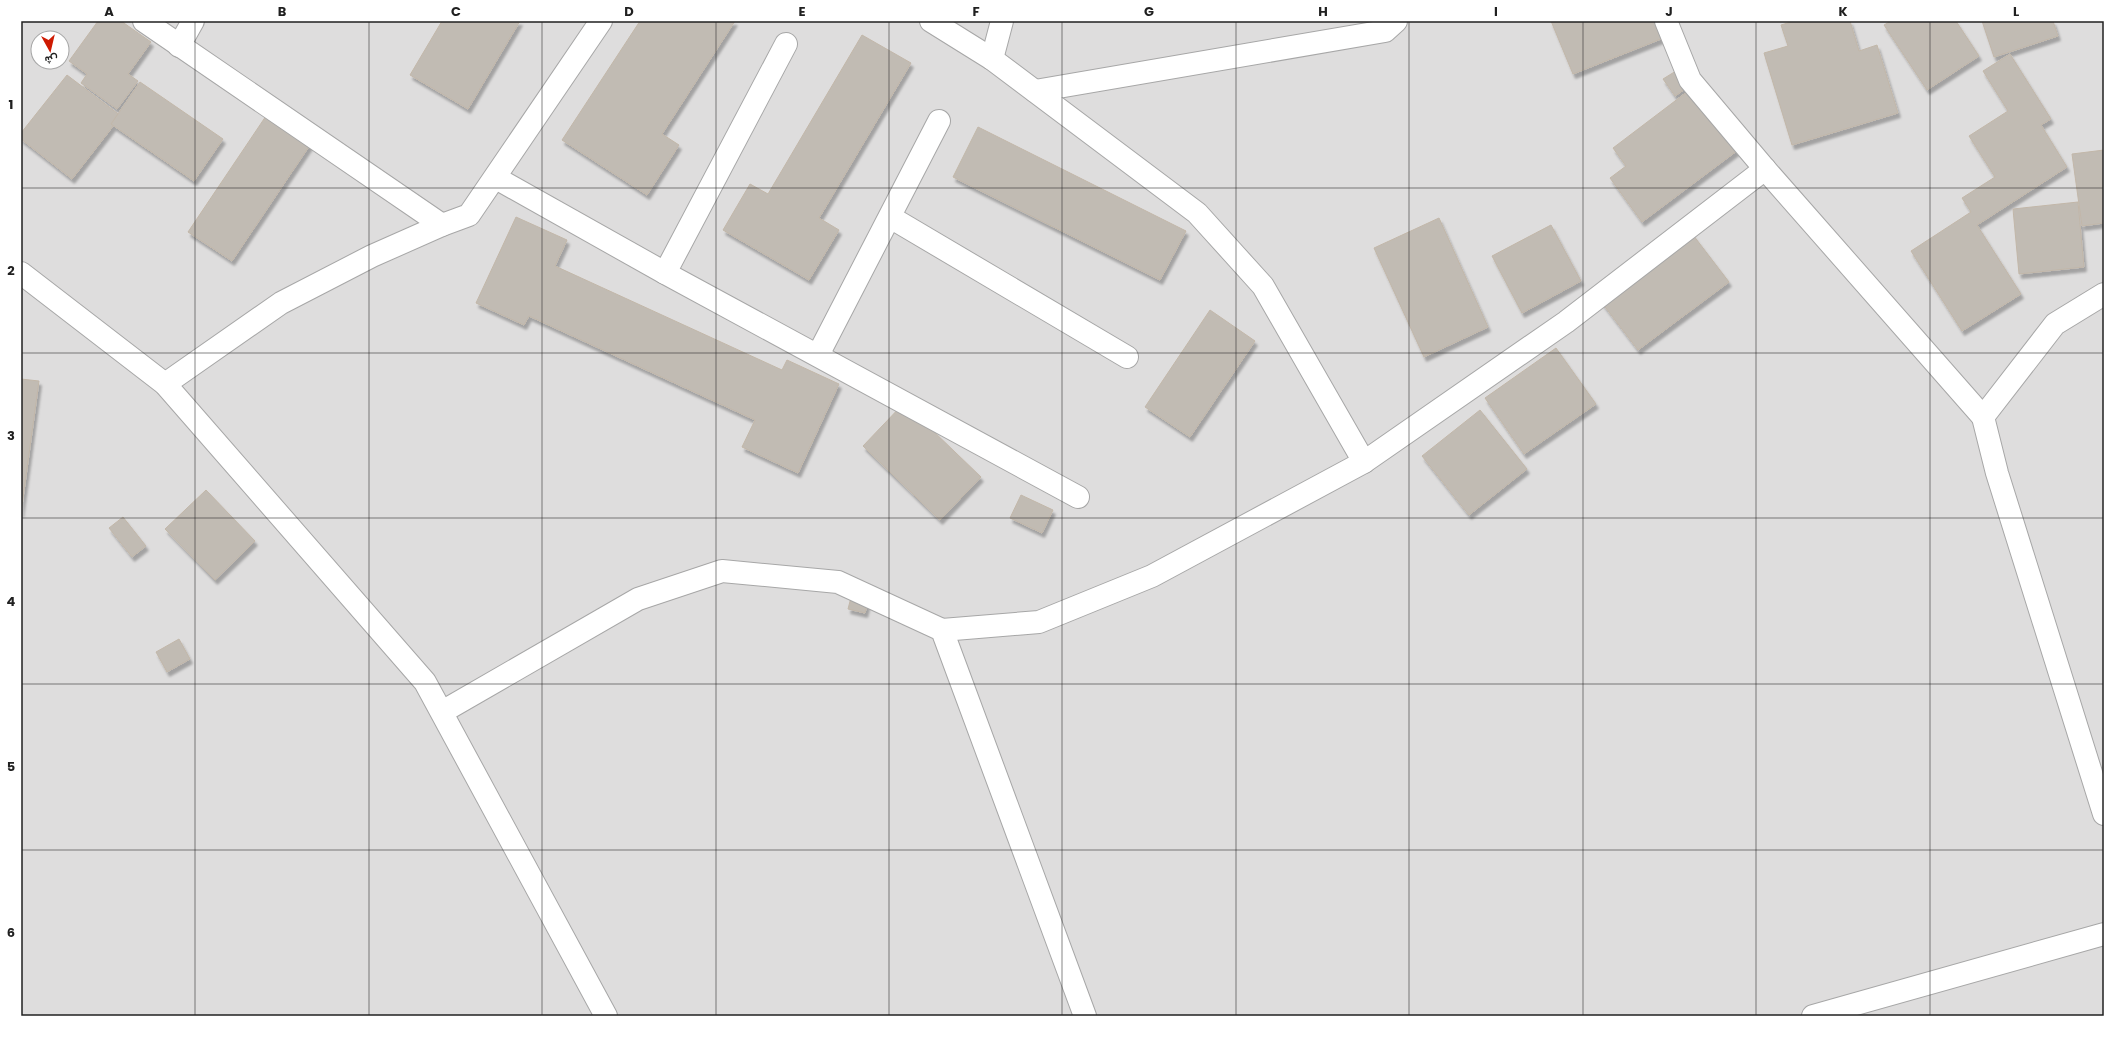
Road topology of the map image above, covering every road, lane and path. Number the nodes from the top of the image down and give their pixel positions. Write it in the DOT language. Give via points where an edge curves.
graph roads {
  1 [pos="144,21"];
  2 [pos="193,21"];
  3 [pos="601,21"];
  4 [pos="931,21"];
  5 [pos="1002,21"];
  6 [pos="1396,21"];
  7 [pos="1666,21"];
  8 [pos="786,44"];
  9 [pos="179,46"];
  10 [pos="992,59"];
  11 [pos="1035,91"];
  12 [pos="939,121"];
  13 [pos="1765,170"];
  14 [pos="496,178"];
  15 [pos="890,217"];
  16 [pos="442,225"];
  17 [pos="21,273"];
  18 [pos="665,273"];
  19 [pos="2104,294"];
  20 [pos="818,355"];
  21 [pos="1127,357"];
  22 [pos="165,384"];
  23 [pos="1983,417"];
  24 [pos="1364,462"];
  25 [pos="1078,497"];
  26 [pos="942,630"];
  27 [pos="442,712"];
  28 [pos="2104,814"];
  29 [pos="2104,934"];
  30 [pos="606,1016"];
  31 [pos="1084,1016"];
  32 [pos="1813,1016"];
  1 -- 9 [label="street"];
  2 -- 9 [label="street"];
  3 -- 14 [label="street"];
  4 -- 10 [label="street"];
  5 -- 10 [label="street"];
  6 -- 11 [label="street" via="1385,31"];
  7 -- 13 [label="street" via="1690,80"];
  8 -- 18 [label="street"];
  9 -- 16 [label="street"];
  10 -- 11 [label="street"];
  11 -- 24 [label="street" via="1197,213 1263,286"];
  12 -- 15 [label="street"];
  13 -- 23 [label="street"];
  13 -- 24 [label="street" via="1566,322"];
  14 -- 16 [label="street" via="469,215"];
  14 -- 18 [label="street"];
  15 -- 20 [label="street"];
  15 -- 21 [label="street"];
  16 -- 22 [label="street" via="372,256 281,303"];
  17 -- 22 [label="street"];
  18 -- 20 [label="street"];
  19 -- 23 [label="street" via="2055,324"];
  20 -- 25 [label="street"];
  22 -- 27 [label="street" via="425,682"];
  23 -- 28 [label="street" via="2000,481"];
  24 -- 26 [label="street" via="1152,576 1039,622"];
  26 -- 27 [label="street" via="838,582 722,571 638,599"];
  26 -- 31 [label="street"];
  27 -- 30 [label="street"];
  29 -- 32 [label="street"];
}
